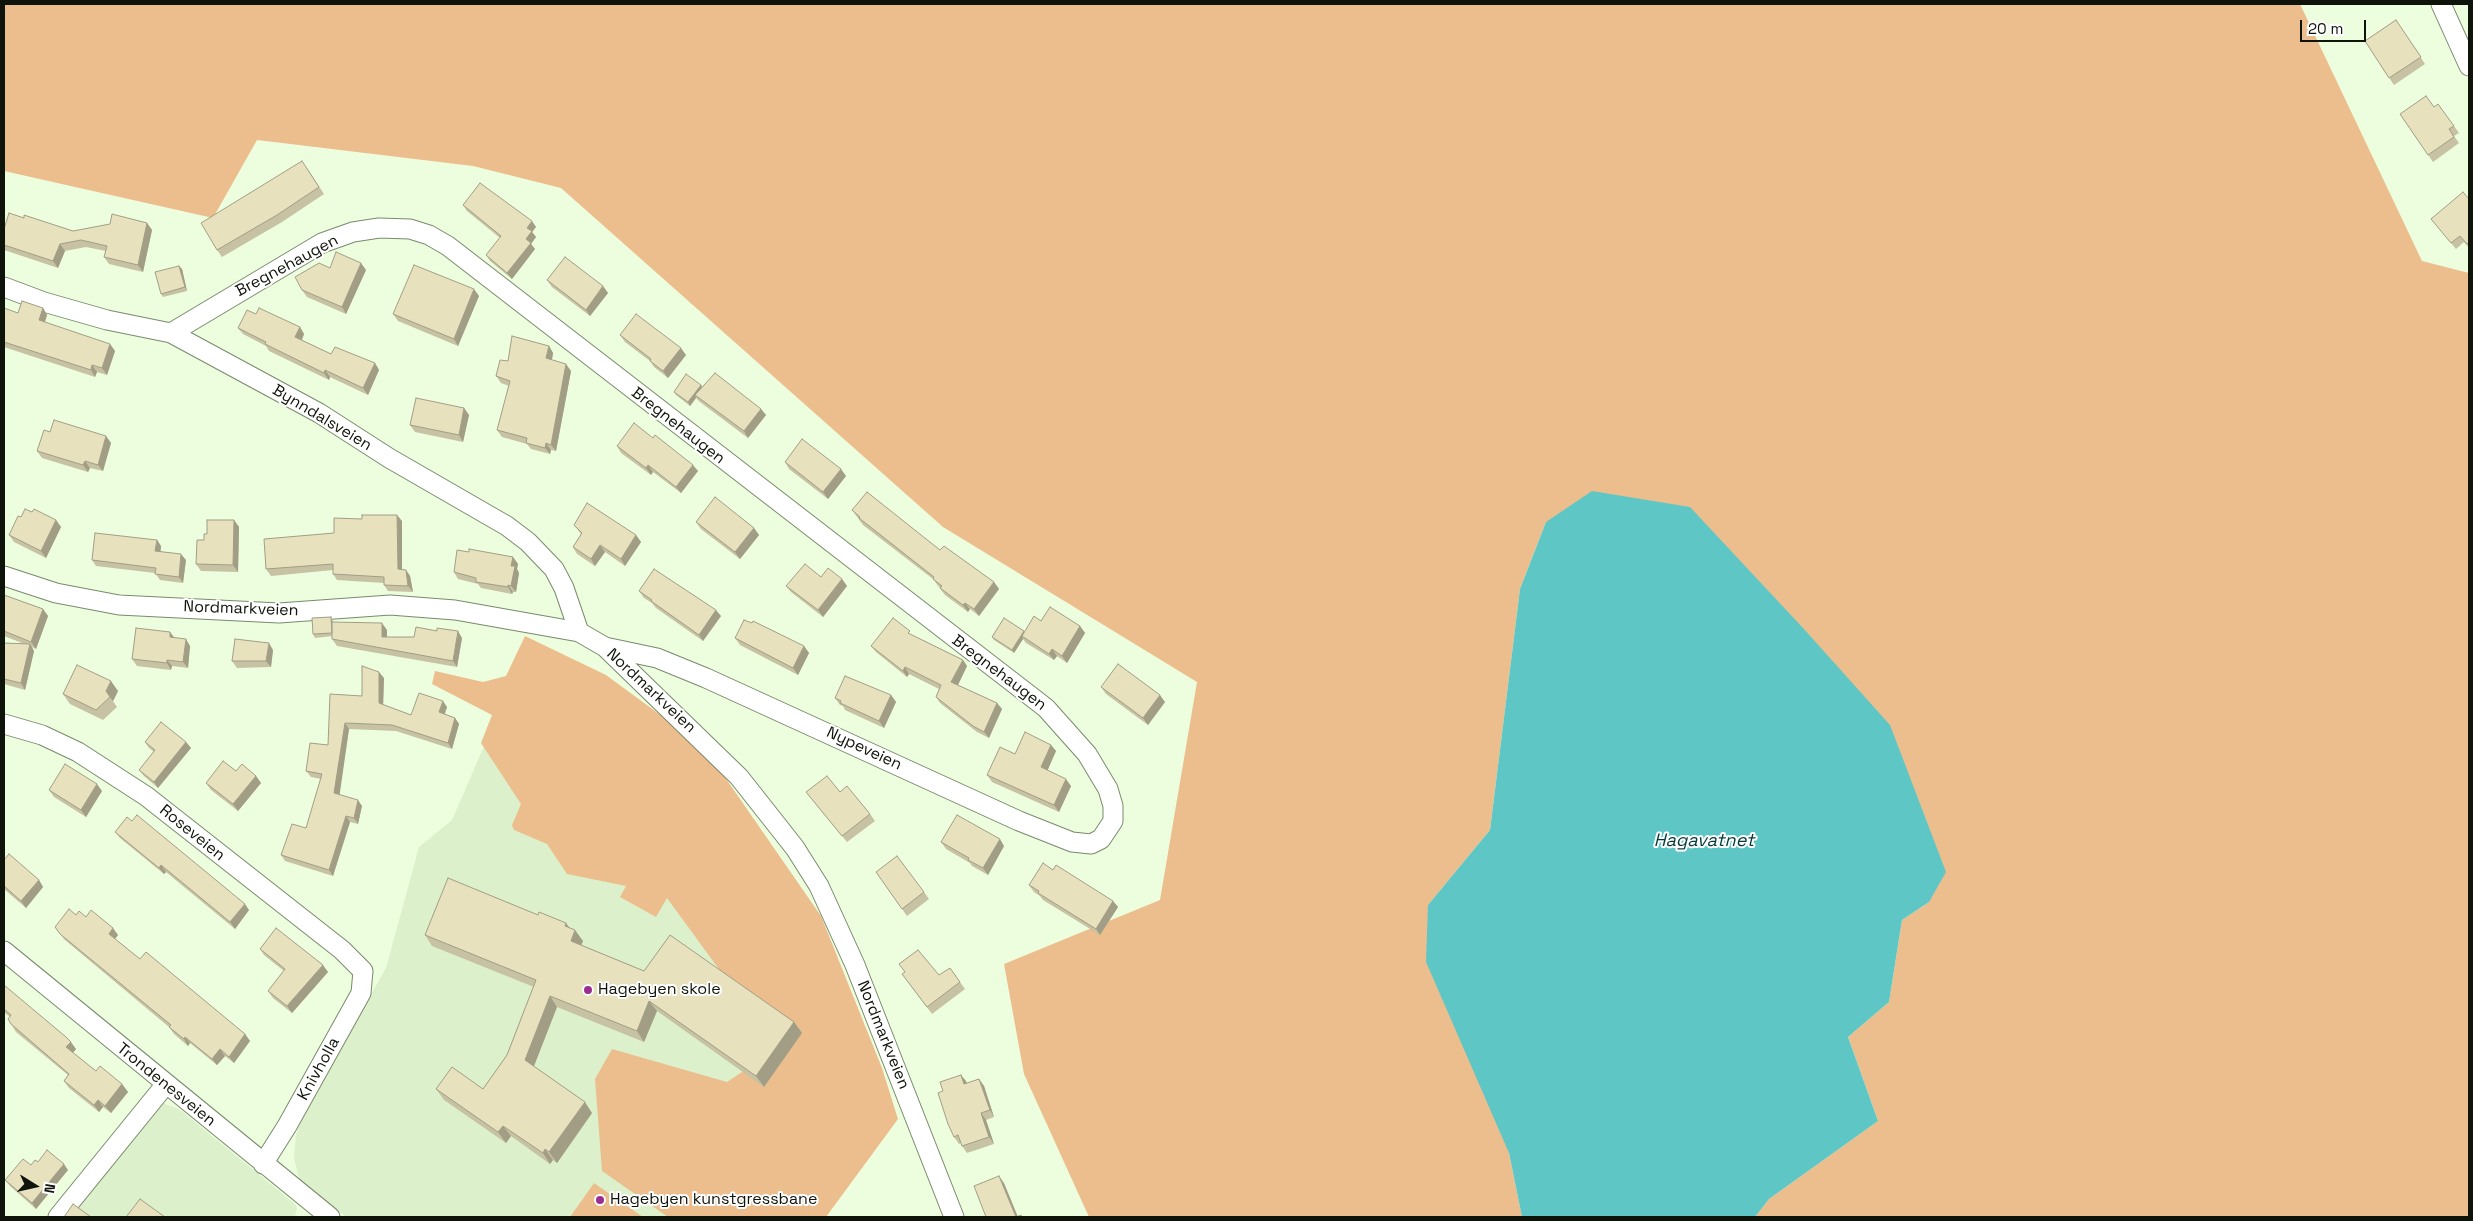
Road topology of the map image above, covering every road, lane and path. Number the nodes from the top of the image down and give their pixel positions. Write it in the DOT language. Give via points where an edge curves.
graph roads {
  1 [pos="2441,4"];
  2 [pos="2469,66"];
  3 [pos="4,287"];
  4 [pos="171,333"];
  5 [pos="4,576"];
  6 [pos="579,632"];
  7 [pos="605,647"];
  8 [pos="4,724"];
  9 [pos="1112,822"];
  10 [pos="4,951"];
  11 [pos="363,971"];
  12 [pos="166,1084"];
  13 [pos="263,1164"];
  14 [pos="320,1214"];
  15 [pos="58,1217"];
  16 [pos="954,1217"];
  1 -- 2 [label="street"];
  3 -- 4 [label="street, Bynndalsveien" via="107,320"];
  4 -- 6 [label="street, Bynndalsveien" via="319,413 528,542 554,568"];
  4 -- 9 [label="street, Bregnehaugen" via="322,243 353,232 379,228 410,229 429,235 448,246 1046,708 1087,754 1108,789 1114,806"];
  5 -- 6 [label="street, Nordmarkveien" via="56,593 119,605 279,613 390,605 456,610"];
  6 -- 7 [label="street, Nordmarkveien"];
  7 -- 9 [label="street, Nypeveien" via="657,658 706,678 1019,822 1072,842 1091,844 1101,839"];
  7 -- 16 [label="street, Nordmarkveien" via="738,777 795,848 819,886 863,983"];
  8 -- 11 [label="street, Roseveien" via="42,735 78,752 146,796 342,950"];
  10 -- 12 [label="street, Trondenesveien"];
  11 -- 13 [label="street, Knivholla" via="361,992"];
  12 -- 13 [label="street, Trondenesveien"];
  12 -- 15 [label="street"];
  13 -- 14 [label="street, Trondenesveien"];
}
